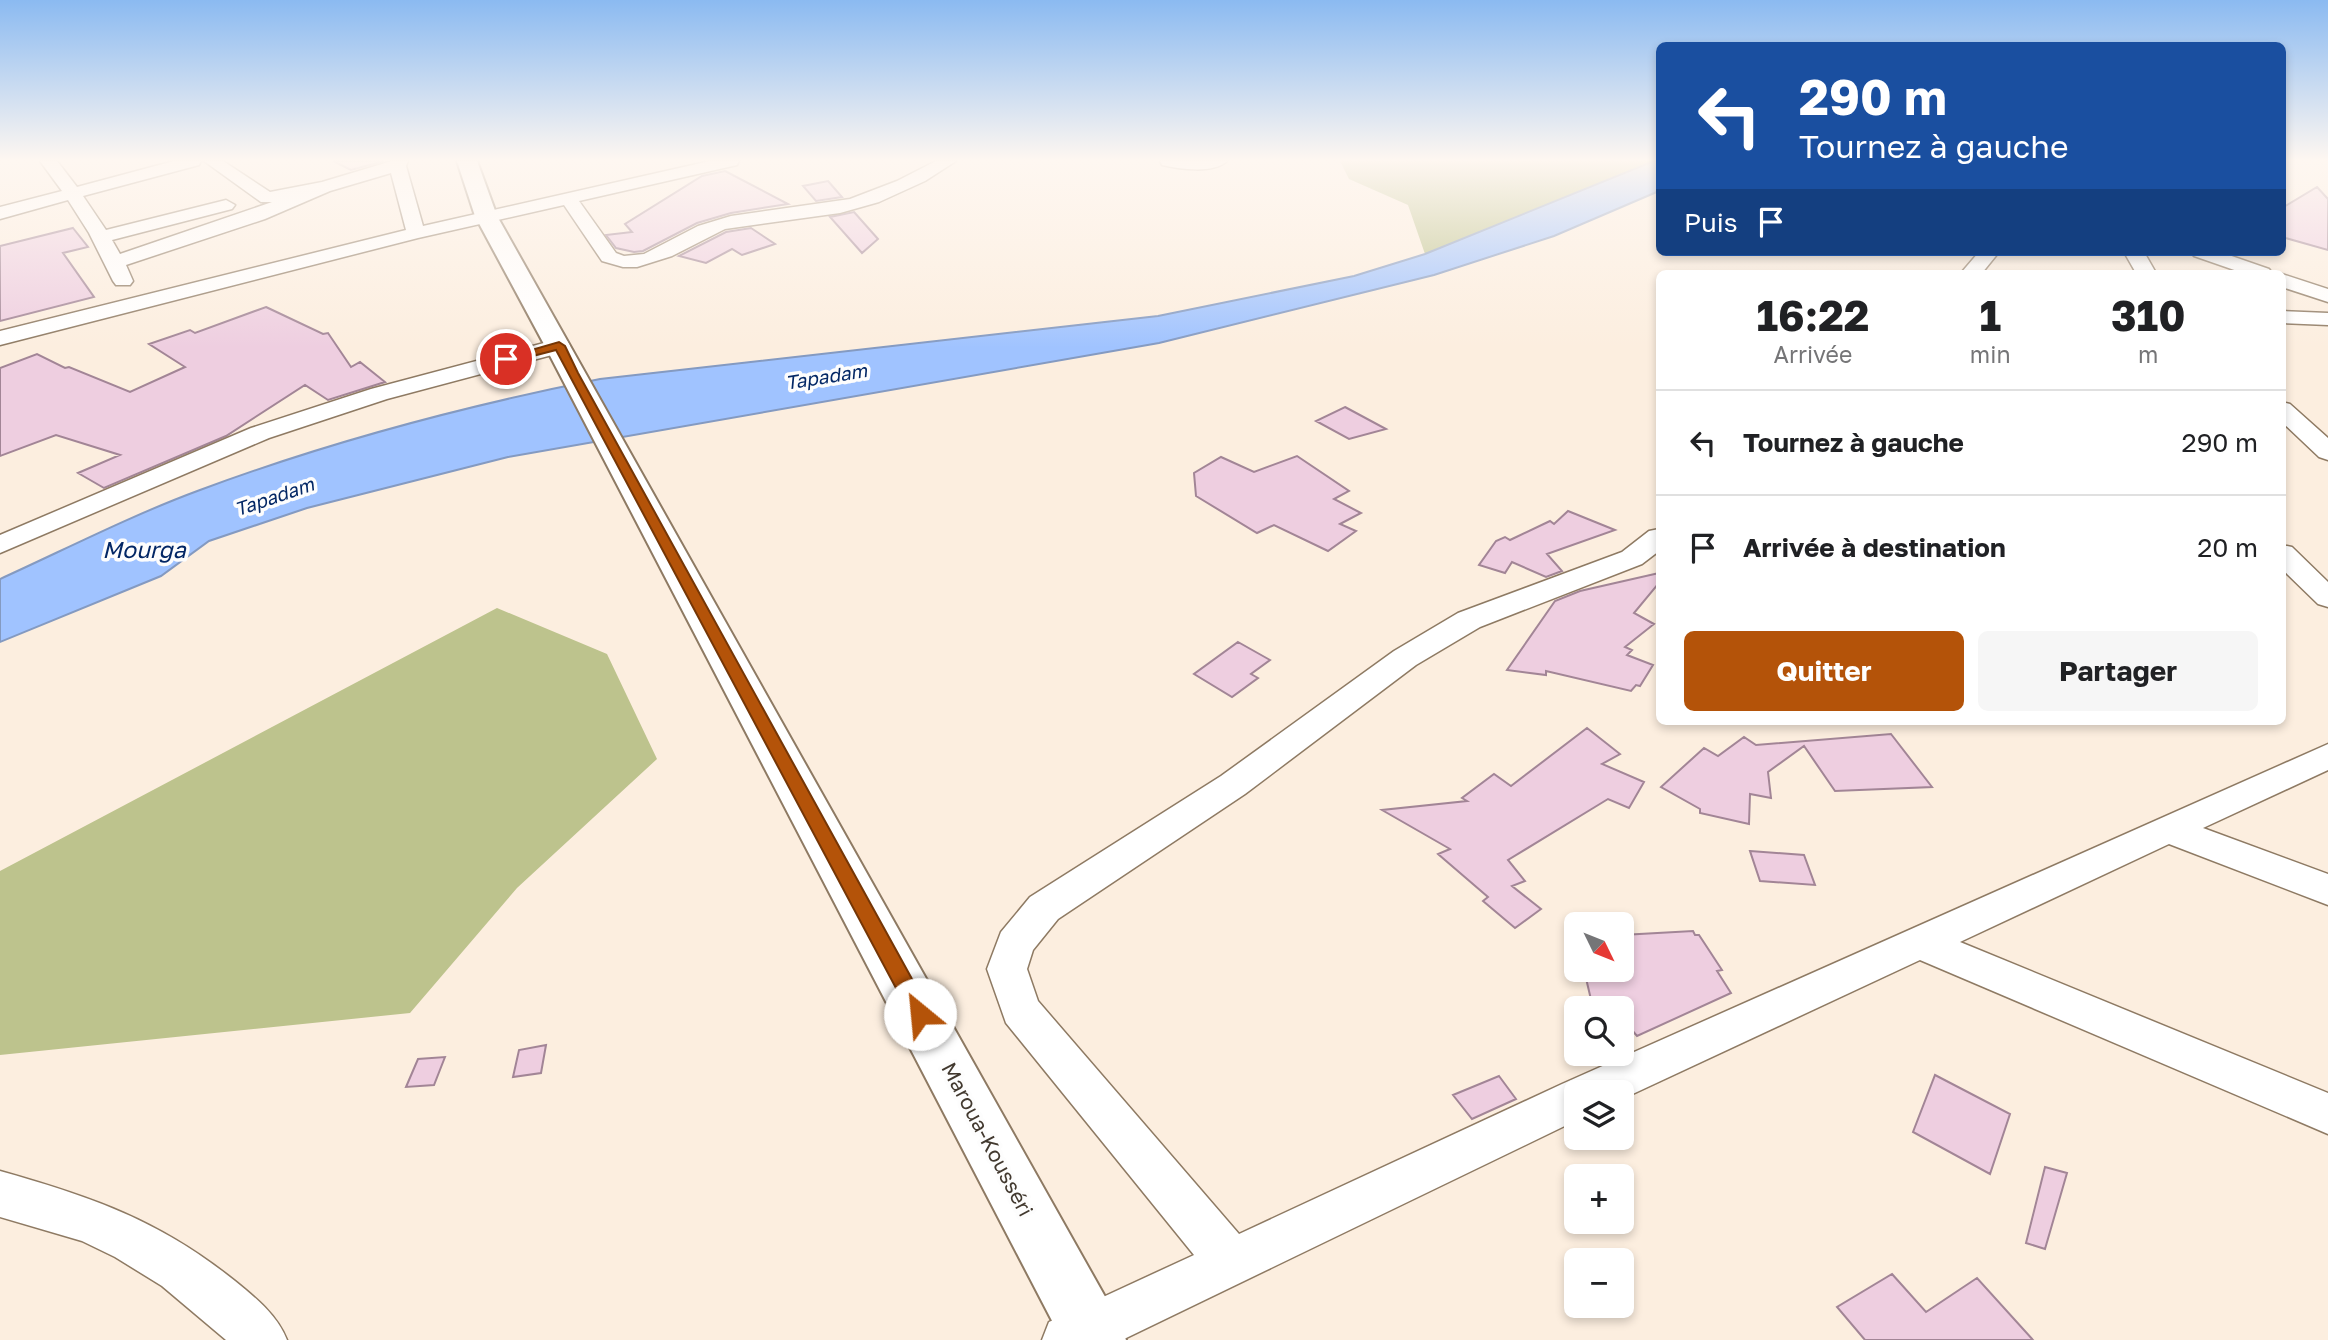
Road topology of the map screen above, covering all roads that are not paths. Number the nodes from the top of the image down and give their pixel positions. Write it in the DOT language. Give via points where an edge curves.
graph roads {
  1 [pos="92,224"];
  2 [pos="153,224"];
  3 [pos="232,224"];
  4 [pos="414,224"];
  5 [pos="455,224"];
  6 [pos="490,224"];
  7 [pos="586,224"];
  8 [pos="725,224"];
  9 [pos="416,233"];
  10 [pos="100,237"];
  11 [pos="1986,256"];
  12 [pos="2213,256"];
  13 [pos="115,262"];
  14 [pos="1974,270"];
  15 [pos="2253,270"];
  16 [pos="2286,281"];
  17 [pos="2328,296"];
  18 [pos="133,304"];
  19 [pos="2286,317"];
  20 [pos="2328,319"];
  21 [pos="0,338"];
  22 [pos="559,346"];
  23 [pos="2286,413"];
  24 [pos="2328,452"];
  25 [pos="1656,539"];
  26 [pos="0,545"];
  27 [pos="2286,557"];
  28 [pos="2328,598"];
  29 [pos="2328,756"];
  30 [pos="2167,830"];
  31 [pos="2328,890"];
  32 [pos="1919,942"];
  33 [pos="1617,1080"];
  34 [pos="1564,1104"];
  35 [pos="2328,1114"];
  36 [pos="0,1195"];
  37 [pos="1230,1261"];
  38 [pos="1084,1336"];
  39 [pos="262,1340"];
  1 -- 10 [label="street"];
  2 -- 10 [label="street"];
  3 -- 13 [label="street"];
  4 -- 9 [label="street"];
  5 -- 9 [label="street"];
  6 -- 22 [label="highway, Maroua-Kousséri"];
  7 -- 8 [label="street" via="609,257 638,261"];
  9 -- 18 [label="street"];
  10 -- 13 [label="street"];
  11 -- 14 [label="street"];
  12 -- 15 [label="street"];
  13 -- 18 [label="street"];
  16 -- 17 [label="street"];
  18 -- 21 [label="street"];
  19 -- 20 [label="street"];
  22 -- 26 [label="street" via="379,394 272,429"];
  22 -- 38 [label="highway, Maroua-Kousséri"];
  23 -- 24 [label="street"];
  25 -- 37 [label="street" via="1632,558 1469,620 1405,658 1233,785 1044,908 1015,943 1007,969 1021,1010"];
  27 -- 28 [label="street"];
  29 -- 30 [label="street"];
  30 -- 31 [label="street"];
  30 -- 32 [label="street"];
  32 -- 33 [label="street"];
  32 -- 35 [label="street"];
  34 -- 37 [label="street"];
  36 -- 39 [label="street" via="84,1219 155,1253 228,1305"];
  37 -- 38 [label="street"];
}
